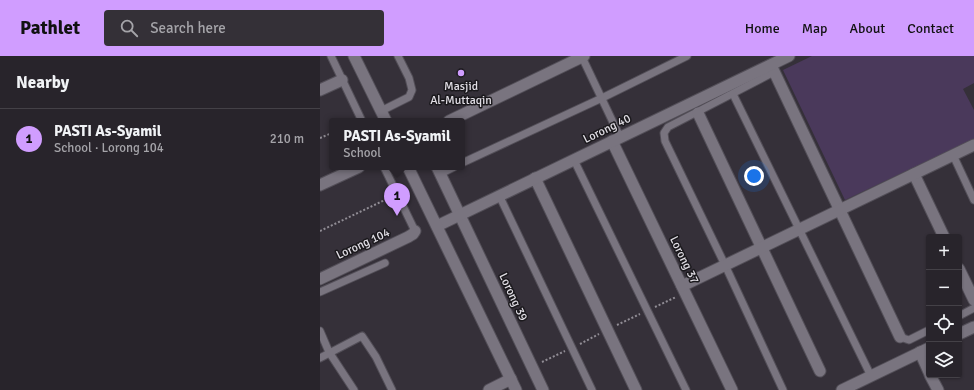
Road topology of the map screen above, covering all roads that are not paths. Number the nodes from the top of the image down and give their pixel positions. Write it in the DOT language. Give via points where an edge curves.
graph roads {
  1 [pos="331,56"];
  2 [pos="354,56"];
  3 [pos="398,56"];
  4 [pos="583,56"];
  5 [pos="687,56"];
  6 [pos="789,56"];
  7 [pos="772,68"];
  8 [pos="342,80"];
  9 [pos="320,90"];
  10 [pos="733,94"];
  11 [pos="602,98"];
  12 [pos="698,113"];
  13 [pos="383,116"];
  14 [pos="361,118"];
  15 [pos="455,118"];
  16 [pos="616,139"];
  17 [pos="974,145"];
  18 [pos="953,155"];
  19 [pos="574,160"];
  20 [pos="465,162"];
  21 [pos="352,170"];
  22 [pos="385,170"];
  23 [pos="409,170"];
  24 [pos="438,170"];
  25 [pos="914,174"];
  26 [pos="535,178"];
  27 [pos="320,185"];
  28 [pos="499,195"];
  29 [pos="974,200"];
  30 [pos="840,210"];
  31 [pos="460,214"];
  32 [pos="437,226"];
  33 [pos="799,230"];
  34 [pos="415,231"];
  35 [pos="943,234"];
  36 [pos="762,247"];
  37 [pos="385,263"];
  38 [pos="725,265"];
  39 [pos="959,270"];
  40 [pos="320,279"];
  41 [pos="682,286"];
  42 [pos="320,292"];
  43 [pos="974,300"];
  44 [pos="974,308"];
  45 [pos="962,314"];
  46 [pos="974,327"];
  47 [pos="320,331"];
  48 [pos="926,331"];
  49 [pos="962,333"];
  50 [pos="900,337"];
  51 [pos="924,350"];
  52 [pos="329,352"];
  53 [pos="320,358"];
  54 [pos="820,371"];
  55 [pos="871,376"];
  56 [pos="932,378"];
  57 [pos="511,379"];
  58 [pos="354,390"];
  59 [pos="392,390"];
  60 [pos="489,390"];
  61 [pos="516,390"];
  62 [pos="543,390"];
  63 [pos="592,390"];
  64 [pos="636,390"];
  65 [pos="686,390"];
  66 [pos="732,390"];
  67 [pos="783,390"];
  68 [pos="842,390"];
  69 [pos="938,390"];
  1 -- 8 [label="lane"];
  2 -- 13 [label="street"];
  3 -- 13 [label="lane" via="412,90 409,97"];
  4 -- 11 [label="lane"];
  4 -- 15 [label="street"];
  5 -- 11 [label="lane"];
  6 -- 7 [label="street, Lorong 40"];
  7 -- 10 [label="lane"];
  7 -- 16 [label="street, Lorong 40"];
  7 -- 30 [label="street"];
  8 -- 9 [label="street"];
  8 -- 14 [label="lane"];
  10 -- 12 [label="lane"];
  10 -- 33 [label="lane"];
  11 -- 16 [label="lane"];
  11 -- 20 [label="lane"];
  12 -- 36 [label="street"];
  12 -- 38 [label="lane" via="668,127 664,133 665,141"];
  16 -- 19 [label="street, Lorong 40"];
  16 -- 41 [label="street, Lorong 37"];
  17 -- 18 [label="street"];
  18 -- 25 [label="street"];
  18 -- 29 [label="lane"];
  19 -- 26 [label="street, Lorong 40"];
  19 -- 65 [label="lane"];
  21 -- 27 [label="street"];
  22 -- 34 [label="lane"];
  23 -- 32 [label="street"];
  24 -- 31 [label="street, Lorong 39"];
  25 -- 30 [label="street"];
  25 -- 35 [label="street"];
  26 -- 28 [label="street, Lorong 40"];
  26 -- 64 [label="street"];
  28 -- 31 [label="street, Lorong 40"];
  28 -- 63 [label="lane"];
  30 -- 33 [label="street"];
  30 -- 50 [label="street"];
  31 -- 32 [label="street, Lorong 40"];
  31 -- 62 [label="street, Lorong 39"];
  32 -- 57 [label="street"];
  33 -- 36 [label="street"];
  33 -- 55 [label="lane"];
  34 -- 40 [label="street, Lorong 104" via="408,237"];
  36 -- 38 [label="street"];
  36 -- 54 [label="street"];
  37 -- 42 [label="lane"];
  38 -- 41 [label="street"];
  38 -- 67 [label="lane"];
  39 -- 43 [label="street"];
  41 -- 66 [label="street, Lorong 37"];
  44 -- 45 [label="lane"];
  46 -- 49 [label="street"];
  47 -- 52 [label="lane"];
  48 -- 50 [label="lane" via="908,340"];
  51 -- 55 [label="street"];
  52 -- 53 [label="lane"];
  52 -- 58 [label="lane"];
  52 -- 59 [label="lane" via="362,336 376,357"];
  55 -- 68 [label="street"];
  56 -- 69 [label="street"];
  57 -- 60 [label="street"];
  57 -- 61 [label="street"];
}
